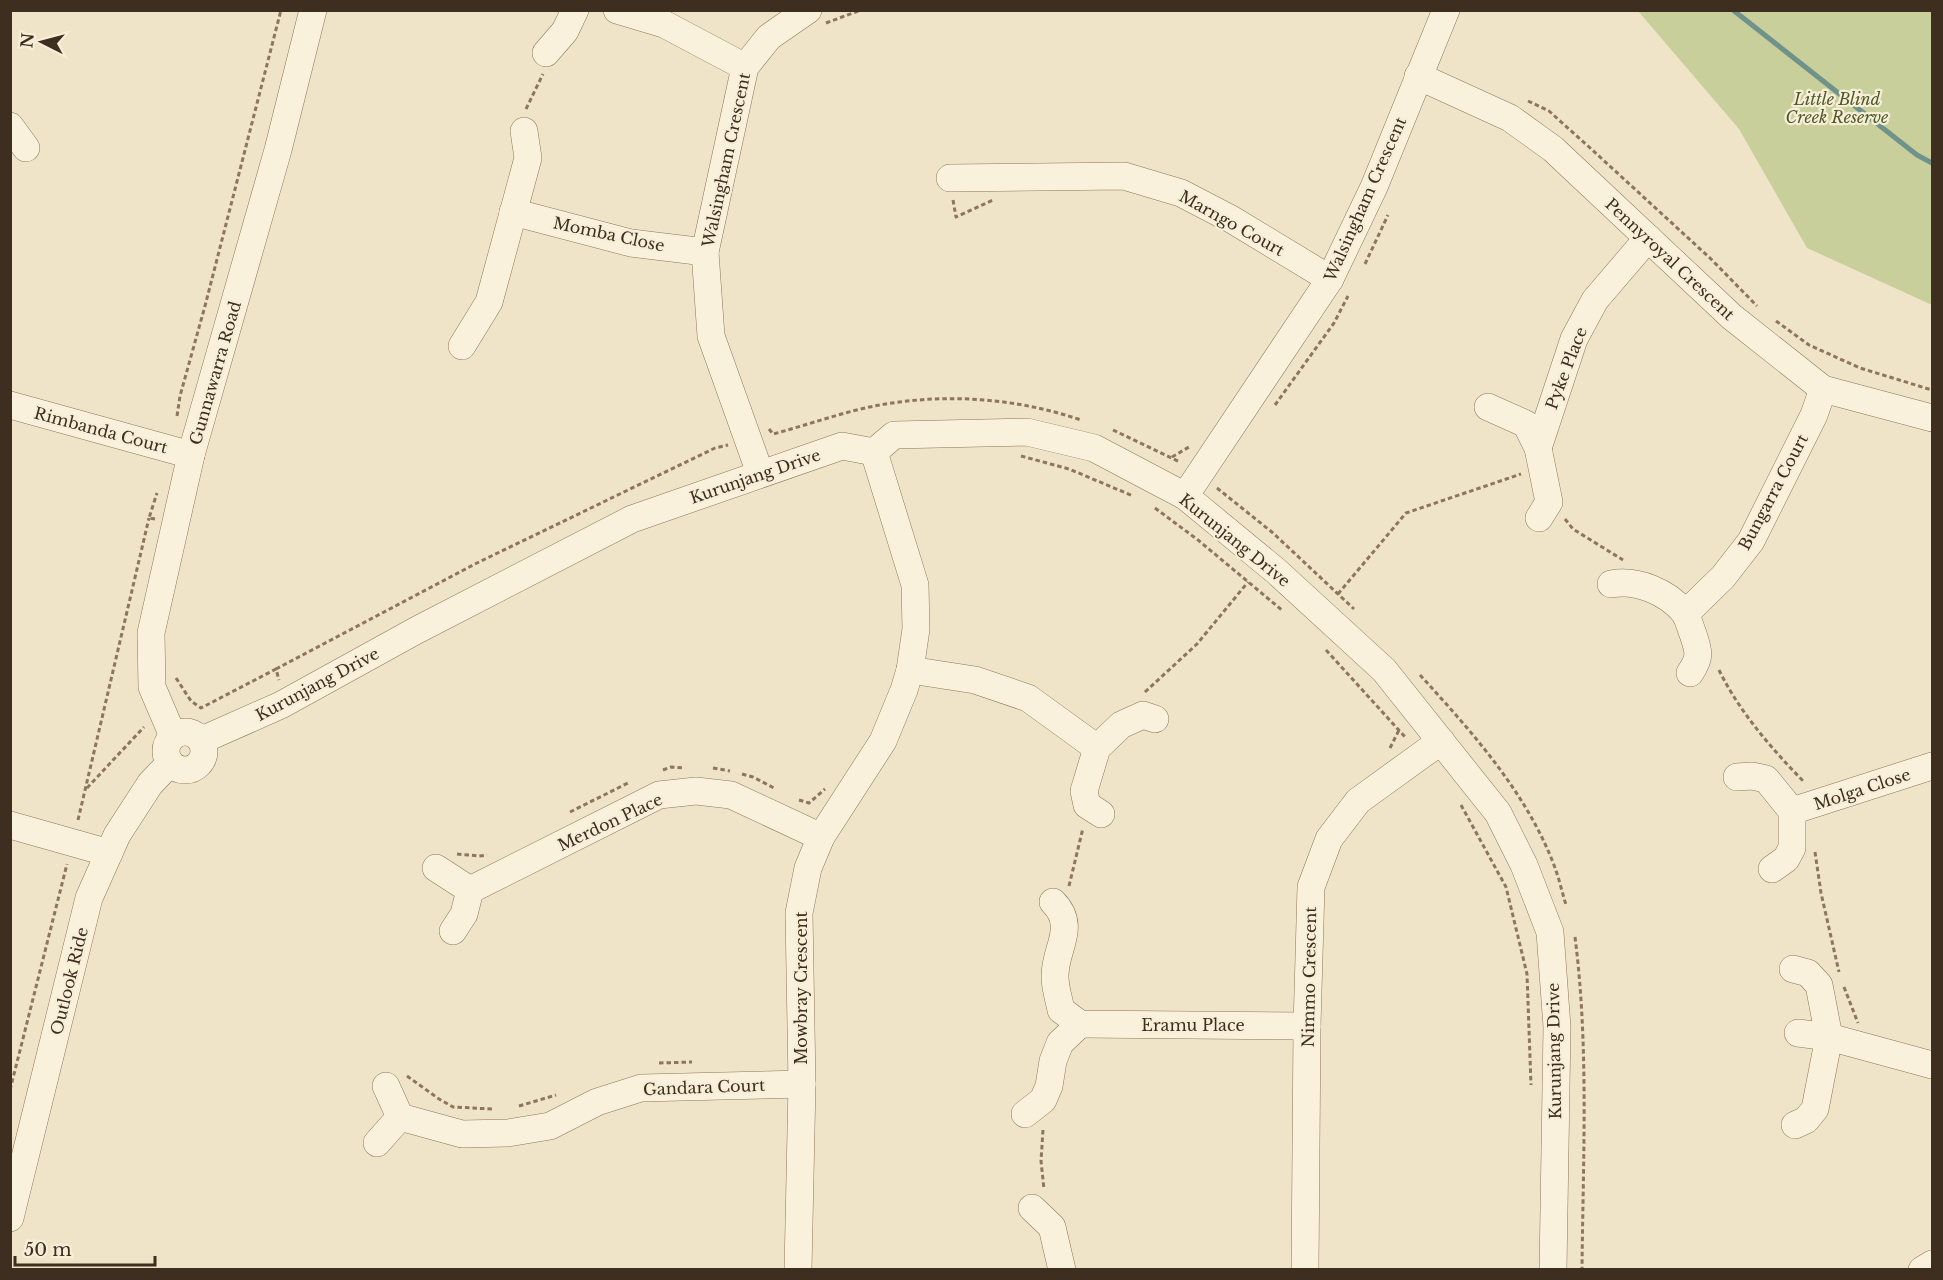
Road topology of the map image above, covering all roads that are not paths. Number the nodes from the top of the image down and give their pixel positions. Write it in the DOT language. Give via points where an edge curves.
graph roads {
  1 [pos="313,10"];
  2 [pos="575,10"];
  3 [pos="618,10"];
  4 [pos="1446,10"];
  5 [pos="816,17"];
  6 [pos="546,53"];
  7 [pos="745,67"];
  8 [pos="1419,76"];
  9 [pos="10,126"];
  10 [pos="524,131"];
  11 [pos="26,148"];
  12 [pos="950,178"];
  13 [pos="513,212"];
  14 [pos="1648,238"];
  15 [pos="705,252"];
  16 [pos="1330,279"];
  17 [pos="462,346"];
  18 [pos="1824,389"];
  19 [pos="10,405"];
  20 [pos="1488,407"];
  21 [pos="1932,418"];
  22 [pos="1538,448"];
  23 [pos="180,452"];
  24 [pos="874,452"];
  25 [pos="759,473"];
  26 [pos="1192,486"];
  27 [pos="1539,518"];
  28 [pos="1611,584"];
  29 [pos="1685,614"];
  30 [pos="910,670"];
  31 [pos="1690,673"];
  32 [pos="1155,719"];
  33 [pos="169,725"];
  34 [pos="202,740"];
  35 [pos="1097,748"];
  36 [pos="1431,748"];
  37 [pos="170,763"];
  38 [pos="1932,766"];
  39 [pos="1737,777"];
  40 [pos="1094,809"];
  41 [pos="1792,811"];
  42 [pos="10,825"];
  43 [pos="821,837"];
  44 [pos="109,853"];
  45 [pos="436,868"];
  46 [pos="1772,869"];
  47 [pos="470,890"];
  48 [pos="1057,906"];
  49 [pos="453,931"];
  50 [pos="1793,969"];
  51 [pos="1080,1024"];
  52 [pos="1307,1026"];
  53 [pos="1798,1034"];
  54 [pos="1829,1037"];
  55 [pos="1932,1065"];
  56 [pos="802,1084"];
  57 [pos="386,1086"];
  58 [pos="400,1117"];
  59 [pos="1035,1120"];
  60 [pos="1795,1125"];
  61 [pos="376,1143"];
  62 [pos="1040,1216"];
  63 [pos="10,1218"];
  64 [pos="1932,1264"];
  65 [pos="798,1269"];
  66 [pos="1062,1269"];
  67 [pos="1305,1269"];
  68 [pos="1553,1269"];
  69 [pos="1922,1269"];
  1 -- 23 [label="street, Gunnawarra Road" via="279,150"];
  2 -- 6 [label="street" via="565,31"];
  3 -- 7 [label="street" via="664,24"];
  4 -- 8 [label="street, Walsingham Crescent"];
  5 -- 7 [label="street, Walsingham Crescent" via="769,37"];
  7 -- 15 [label="street, Walsingham Crescent"];
  8 -- 14 [label="street, Pennyroyal Crescent" via="1510,118 1553,149"];
  8 -- 16 [label="street, Walsingham Crescent" via="1374,187"];
  9 -- 11 [label="street"];
  10 -- 13 [label="street" via="528,158"];
  12 -- 16 [label="street, Marngo Court" via="1124,176 1181,193"];
  13 -- 15 [label="street, Momba Close" via="631,243"];
  13 -- 17 [label="street" via="489,302"];
  14 -- 18 [label="street, Pennyroyal Crescent" via="1732,317"];
  14 -- 22 [label="street, Pyke Place" via="1595,300 1574,339"];
  15 -- 25 [label="street, Walsingham Crescent" via="711,336 762,433"];
  16 -- 26 [label="street, Walsingham Crescent"];
  18 -- 21 [label="street, Pennyroyal Crescent"];
  18 -- 29 [label="street, Bungarra Court" via="1751,541 1723,577"];
  19 -- 23 [label="street, Rimbanda Court"];
  20 -- 22 [label="street, Pyke Place" via="1526,424"];
  22 -- 27 [label="street, Pyke Place" via="1549,502"];
  23 -- 33 [label="street, Gunnawarra Road" via="176,522 151,633 152,687"];
  24 -- 25 [label="street, Kurunjang Drive" via="842,446"];
  24 -- 26 [label="street, Kurunjang Drive" via="894,435 1027,432 1094,448"];
  24 -- 30 [label="street, Mowbray Crescent" via="915,585 916,629"];
  25 -- 34 [label="street, Kurunjang Drive" via="632,519 285,703"];
  26 -- 36 [label="street, Kurunjang Drive" via="1383,670"];
  28 -- 29 [label="street" via="1636,584 1664,594"];
  29 -- 31 [label="street" via="1699,651"];
  30 -- 35 [label="street" via="975,680 1028,698"];
  30 -- 43 [label="street, Mowbray Crescent" via="882,741"];
  32 -- 35 [label="street" via="1143,715 1121,724"];
  33 -- 34 [label="street" via="192,732"];
  33 -- 37 [label="street" via="166,752"];
  34 -- 37 [label="street" via="205,753 199,765 181,770"];
  35 -- 40 [label="street" via="1084,791"];
  36 -- 52 [label="street, Nimmo Crescent" via="1358,801 1329,839 1311,887"];
  36 -- 68 [label="street, Kurunjang Drive" via="1498,813 1524,865 1550,932 1557,1027"];
  37 -- 44 [label="street, Outlook Ride" via="150,784"];
  38 -- 41 [label="street, Molga Close"];
  39 -- 41 [label="street, Molga Close" via="1766,779"];
  41 -- 46 [label="street, Molga Close" via="1792,848 1786,859"];
  42 -- 44 [label="street"];
  43 -- 47 [label="street, Merdon Place" via="731,795 696,791 659,795"];
  43 -- 56 [label="street, Mowbray Crescent" via="808,868 799,913"];
  44 -- 63 [label="street, Outlook Ride" via="89,898"];
  45 -- 47 [label="street"];
  47 -- 49 [label="street" via="464,914"];
  48 -- 51 [label="street" via="1065,926 1054,977 1061,1010"];
  50 -- 54 [label="street" via="1808,974 1819,985"];
  51 -- 52 [label="street, Eramu Place"];
  51 -- 59 [label="street" via="1060,1043"];
  52 -- 67 [label="street, Nimmo Crescent"];
  53 -- 54 [label="street"];
  54 -- 55 [label="street"];
  54 -- 60 [label="street" via="1815,1109"];
  56 -- 58 [label="street, Gandara Court" via="641,1088 597,1102 550,1126 508,1133 462,1134"];
  56 -- 65 [label="street, Mowbray Crescent"];
  57 -- 58 [label="street"];
  58 -- 61 [label="street"];
  62 -- 66 [label="street" via="1052,1227"];
  64 -- 69 [label="street"];
}
